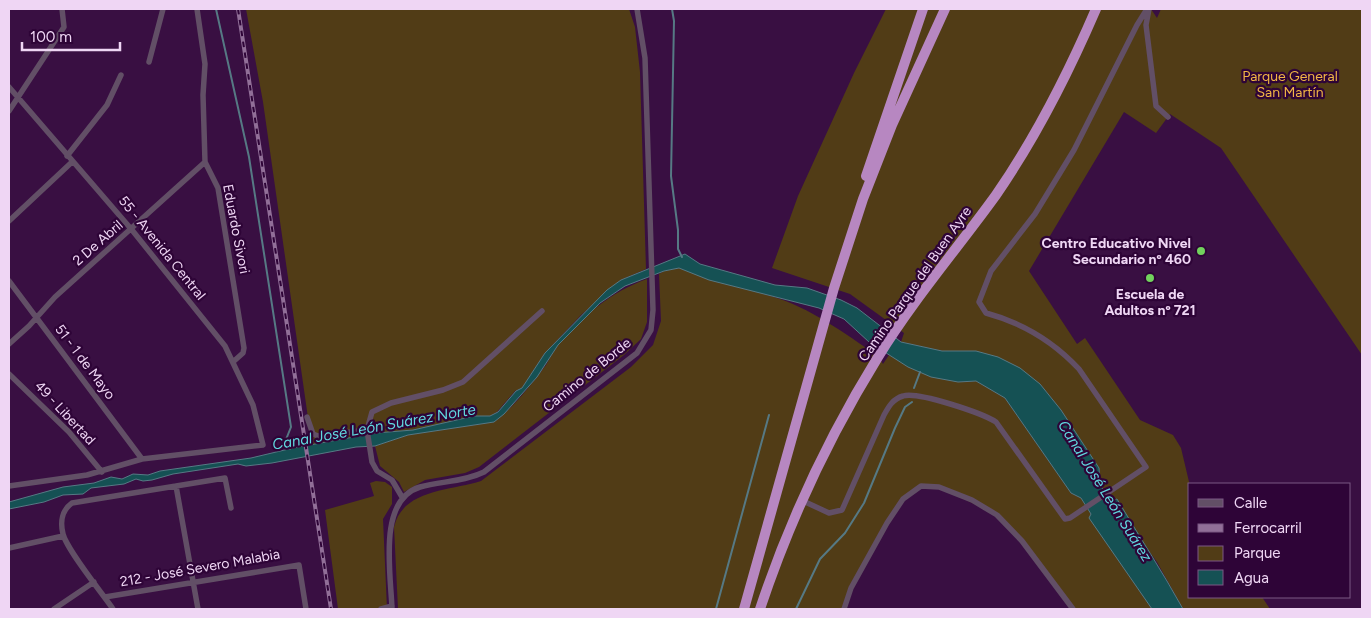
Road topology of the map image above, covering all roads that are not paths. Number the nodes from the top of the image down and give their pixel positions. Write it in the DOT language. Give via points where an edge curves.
graph roads {
  1 [pos="62,9"];
  2 [pos="163,9"];
  3 [pos="197,9"];
  4 [pos="637,9"];
  5 [pos="923,9"];
  6 [pos="945,9"];
  7 [pos="1096,9"];
  8 [pos="1148,9"];
  9 [pos="149,62"];
  10 [pos="121,75"];
  11 [pos="9,87"];
  12 [pos="17,97"];
  13 [pos="9,111"];
  14 [pos="1168,117"];
  15 [pos="68,156"];
  16 [pos="72,162"];
  17 [pos="205,162"];
  18 [pos="863,199"];
  19 [pos="9,221"];
  20 [pos="132,230"];
  21 [pos="9,281"];
  22 [pos="542,311"];
  23 [pos="36,318"];
  24 [pos="9,344"];
  25 [pos="234,361"];
  26 [pos="9,374"];
  27 [pos="307,417"];
  28 [pos="367,431"];
  29 [pos="142,459"];
  30 [pos="102,472"];
  31 [pos="9,486"];
  32 [pos="176,486"];
  33 [pos="402,497"];
  34 [pos="801,500"];
  35 [pos="231,508"];
  36 [pos="63,536"];
  37 [pos="9,548"];
  38 [pos="757,560"];
  39 [pos="777,560"];
  40 [pos="94,582"];
  41 [pos="194,582"];
  42 [pos="105,597"];
  43 [pos="392,608"];
  44 [pos="54,609"];
  45 [pos="113,609"];
  46 [pos="198,609"];
  47 [pos="306,609"];
  48 [pos="381,609"];
  49 [pos="737,609"];
  50 [pos="744,609"];
  51 [pos="760,609"];
  52 [pos="767,609"];
  53 [pos="844,609"];
  54 [pos="1073,609"];
  1 -- 12 [label="street" via="64,27"];
  2 -- 9 [label="street"];
  3 -- 17 [label="street, Eduardo Sivori" via="205,64"];
  4 -- 33 [label="street, Camino de Borde" via="645,58 651,330 637,353 484,472 423,486"];
  5 -- 18 [label="highway" via="872,156"];
  6 -- 18 [label="highway" via="892,125"];
  7 -- 34 [label="highway, Camino Parque del Buen Ayre" via="1064,80 1022,154 878,356 834,431"];
  8 -- 14 [label="street" via="1146,25 1156,106"];
  8 -- 34 [label="street" via="1074,150 1035,214 991,271 980,302 986,313 1034,331 1066,355 1146,467 1070,518 1063,518 996,422 912,394 893,401 884,415 842,510 829,513"];
  10 -- 15 [label="street" via="107,105"];
  11 -- 12 [label="street, 55 - Avenida Central"];
  12 -- 13 [label="street"];
  12 -- 15 [label="street, 55 - Avenida Central"];
  15 -- 16 [label="street, 55 - Avenida Central"];
  16 -- 19 [label="street"];
  16 -- 20 [label="street, 55 - Avenida Central"];
  17 -- 20 [label="street, 2 De Abril"];
  17 -- 25 [label="street, Eduardo Sivori" via="218,188 244,348"];
  18 -- 38 [label="highway" via="834,288"];
  20 -- 23 [label="street, 2 De Abril" via="55,297"];
  20 -- 25 [label="street, 55 - Avenida Central"];
  21 -- 23 [label="street, 51 - 1 de Mayo"];
  22 -- 28 [label="street" via="463,382 383,406 372,412"];
  23 -- 24 [label="street, 2 De Abril"];
  23 -- 29 [label="street, 51 - 1 de Mayo"];
  25 -- 29 [label="street, 55 - Avenida Central" via="253,405 263,445"];
  26 -- 30 [label="street, 49 - Libertad" via="68,432"];
  27 -- 28 [label="street" via="311,430 318,436"];
  28 -- 33 [label="street" via="374,467 388,476"];
  29 -- 30 [label="street"];
  30 -- 31 [label="street"];
  32 -- 35 [label="street" via="224,478"];
  32 -- 36 [label="street" via="72,503 63,514"];
  32 -- 41 [label="street"];
  33 -- 43 [label="street" via="390,528"];
  34 -- 39 [label="highway, Camino Parque del Buen Ayre"];
  36 -- 37 [label="street"];
  36 -- 40 [label="street"];
  38 -- 49 [label="highway"];
  38 -- 50 [label="highway"];
  39 -- 51 [label="highway, Camino Parque del Buen Ayre"];
  39 -- 52 [label="highway"];
  40 -- 42 [label="street"];
  40 -- 44 [label="street"];
  41 -- 42 [label="street, 212 - José Severo Malabia"];
  41 -- 46 [label="street"];
  41 -- 47 [label="street, 212 - José Severo Malabia" via="299,565"];
  42 -- 45 [label="street"];
  43 -- 48 [label="street"];
  53 -- 54 [label="street" via="887,523 903,500 921,486 939,487 972,500 997,515"];
}
